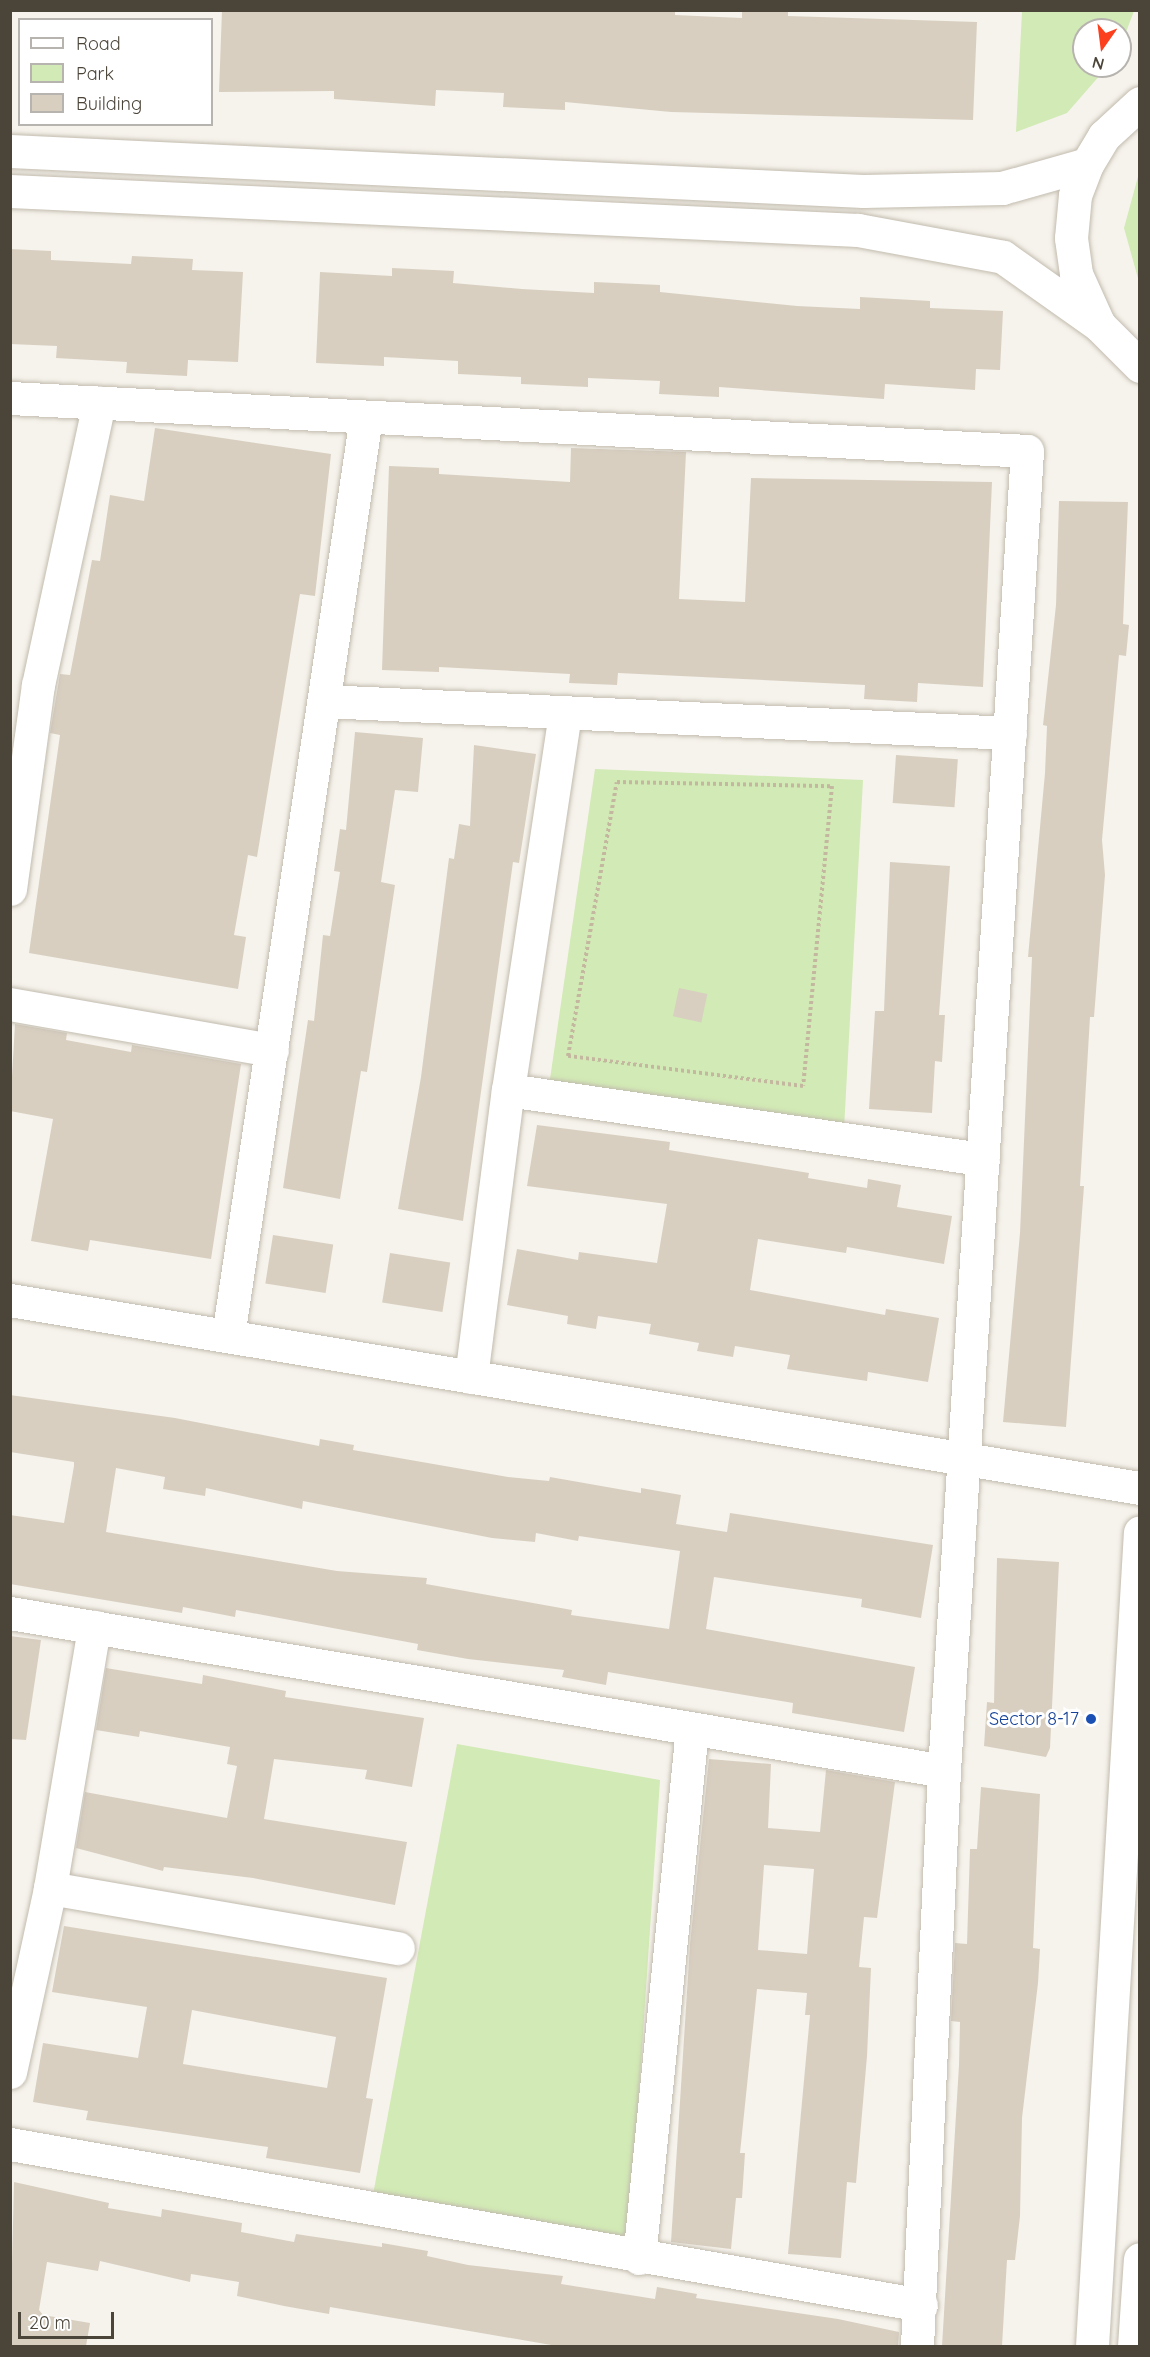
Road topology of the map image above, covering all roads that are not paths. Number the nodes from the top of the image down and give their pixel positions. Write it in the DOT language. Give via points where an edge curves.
graph roads {
  1 [pos="1140,103"];
  2 [pos="10,151"];
  3 [pos="1087,164"];
  4 [pos="10,191"];
  5 [pos="1099,325"];
  6 [pos="1140,366"];
  7 [pos="10,398"];
  8 [pos="99,403"];
  9 [pos="366,417"];
  10 [pos="24,683"];
  11 [pos="324,701"];
  12 [pos="566,715"];
  13 [pos="1010,733"];
  14 [pos="10,889"];
  15 [pos="10,1004"];
  16 [pos="272,1050"];
  17 [pos="508,1090"];
  18 [pos="982,1159"];
  19 [pos="10,1300"];
  20 [pos="228,1336"];
  21 [pos="471,1377"];
  22 [pos="964,1459"];
  23 [pos="1140,1488"];
  24 [pos="1140,1532"];
  25 [pos="10,1613"];
  26 [pos="94,1627"];
  27 [pos="692,1729"];
  28 [pos="944,1772"];
  29 [pos="50,1888"];
  30 [pos="398,1948"];
  31 [pos="10,2072"];
  32 [pos="10,2144"];
  33 [pos="639,2258"];
  34 [pos="1140,2259"];
  35 [pos="921,2305"];
  36 [pos="917,2346"];
  37 [pos="1092,2346"];
  38 [pos="1134,2346"];
  1 -- 3 [label="street" via="1104,136"];
  2 -- 3 [label="street" via="863,191 1002,188"];
  3 -- 5 [label="street" via="1072,210 1072,257"];
  4 -- 5 [label="street" via="858,230 1003,257"];
  5 -- 6 [label="street"];
  7 -- 8 [label="street"];
  8 -- 9 [label="street"];
  8 -- 10 [label="street"];
  9 -- 11 [label="street"];
  9 -- 13 [label="street" via="1027,451"];
  10 -- 14 [label="street"];
  11 -- 12 [label="street"];
  11 -- 16 [label="street"];
  12 -- 13 [label="street"];
  12 -- 17 [label="street"];
  13 -- 18 [label="street"];
  15 -- 16 [label="street"];
  16 -- 20 [label="street"];
  17 -- 18 [label="street"];
  17 -- 21 [label="street"];
  18 -- 22 [label="street"];
  19 -- 20 [label="street"];
  20 -- 21 [label="street"];
  21 -- 22 [label="street"];
  22 -- 23 [label="street"];
  22 -- 28 [label="street"];
  24 -- 37 [label="street"];
  25 -- 26 [label="street"];
  26 -- 27 [label="street"];
  26 -- 29 [label="street"];
  27 -- 28 [label="street"];
  27 -- 33 [label="street"];
  28 -- 35 [label="street"];
  29 -- 30 [label="street"];
  29 -- 31 [label="street"];
  32 -- 33 [label="street"];
  33 -- 35 [label="street"];
  34 -- 38 [label="street"];
  35 -- 36 [label="street"];
}
